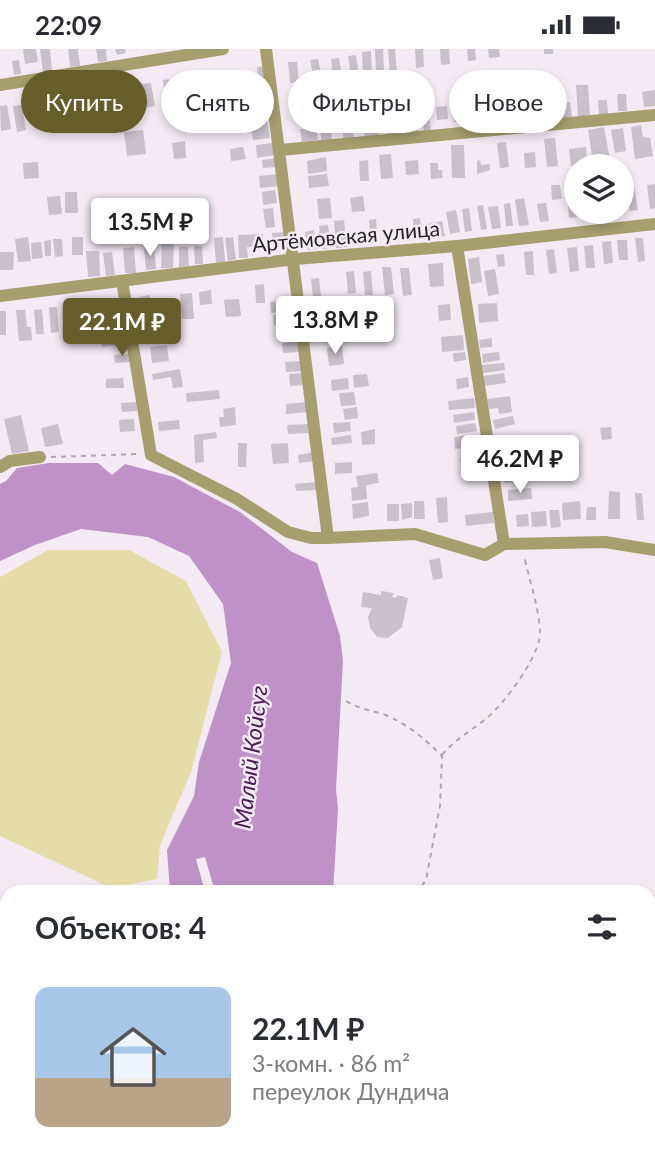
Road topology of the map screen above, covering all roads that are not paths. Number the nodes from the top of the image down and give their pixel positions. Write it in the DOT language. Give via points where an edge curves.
graph roads {
  1 [pos="223,49"];
  2 [pos="266,49"];
  3 [pos="0,85"];
  4 [pos="655,115"];
  5 [pos="280,150"];
  6 [pos="655,224"];
  7 [pos="457,246"];
  8 [pos="295,259"];
  9 [pos="122,281"];
  10 [pos="0,296"];
  11 [pos="40,457"];
  12 [pos="0,467"];
  13 [pos="328,538"];
  14 [pos="504,544"];
  15 [pos="655,549"];
  1 -- 3 [label="street"];
  2 -- 5 [label="street"];
  4 -- 5 [label="street"];
  5 -- 8 [label="street"];
  6 -- 7 [label="street, Артёмовская улица"];
  7 -- 8 [label="street, Артёмовская улица"];
  7 -- 14 [label="street"];
  8 -- 9 [label="street, Артёмовская улица"];
  8 -- 13 [label="street"];
  9 -- 10 [label="street, Артёмовская улица"];
  9 -- 13 [label="street" via="151,455 237,499 288,532"];
  11 -- 12 [label="street"];
  13 -- 14 [label="street" via="415,534 485,555"];
  14 -- 15 [label="street" via="606,542"];
}
